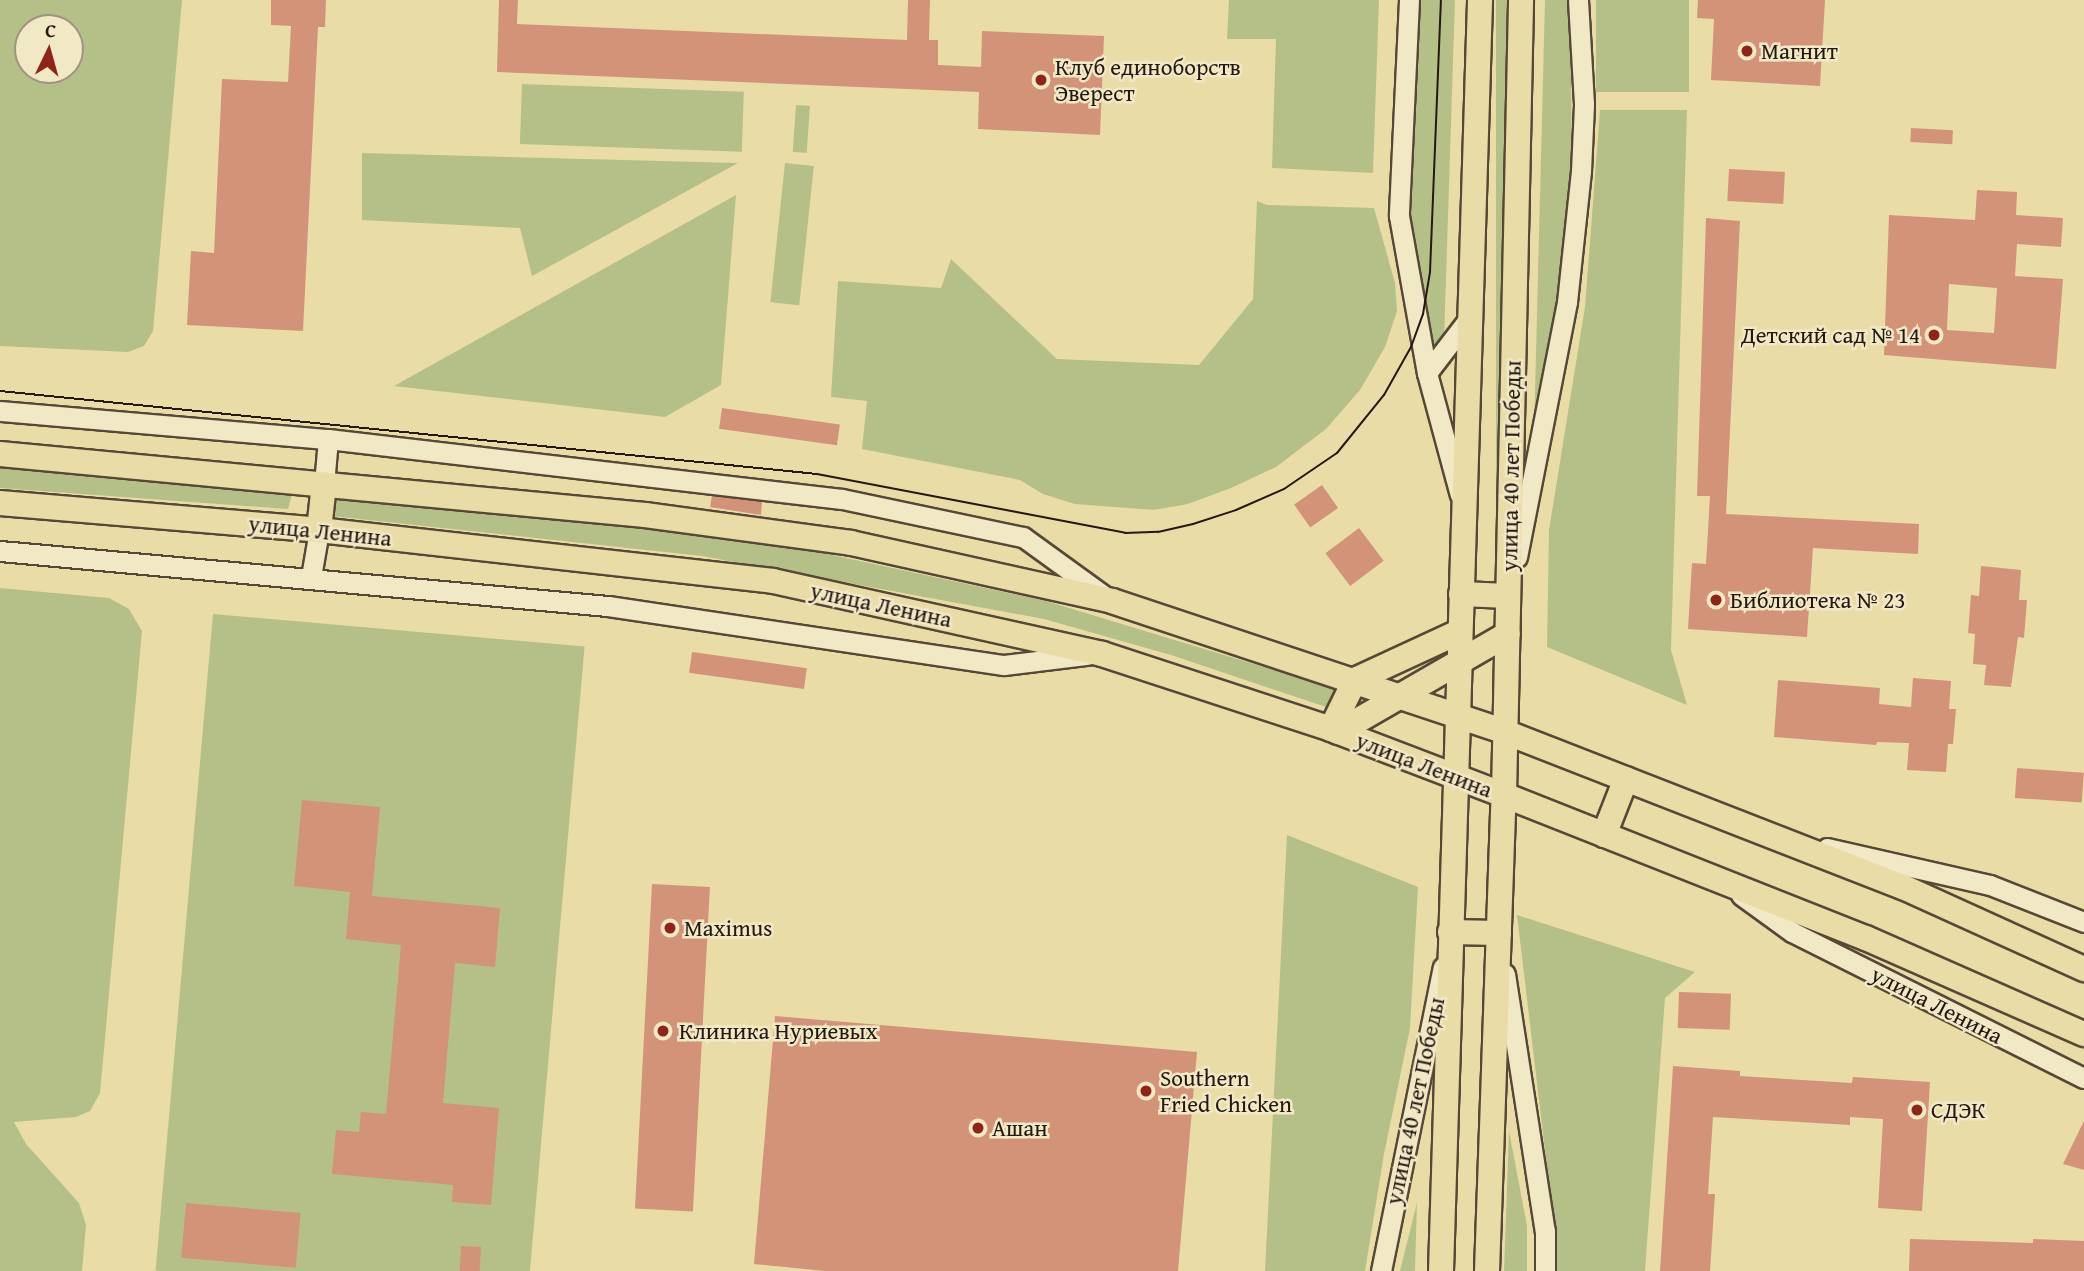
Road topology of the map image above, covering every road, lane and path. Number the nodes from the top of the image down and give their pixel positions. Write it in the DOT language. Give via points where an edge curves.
graph roads {
  1 [pos="1409,0"];
  2 [pos="1480,0"];
  3 [pos="1521,0"];
  4 [pos="1578,0"];
  5 [pos="1470,317"];
  6 [pos="1427,373"];
  7 [pos="0,411"];
  8 [pos="328,439"];
  9 [pos="0,454"];
  10 [pos="324,484"];
  11 [pos="0,503"];
  12 [pos="1464,506"];
  13 [pos="319,530"];
  14 [pos="0,551"];
  15 [pos="311,577"];
  16 [pos="1461,594"];
  17 [pos="1508,596"];
  18 [pos="1112,601"];
  19 [pos="1459,632"];
  20 [pos="1508,634"];
  21 [pos="1102,654"];
  22 [pos="1458,664"];
  23 [pos="1355,680"];
  24 [pos="1404,696"];
  25 [pos="1456,714"];
  26 [pos="1334,730"];
  27 [pos="1506,732"];
  28 [pos="1455,776"];
  29 [pos="1626,779"];
  30 [pos="1504,795"];
  31 [pos="1604,835"];
  32 [pos="1772,835"];
  33 [pos="1723,881"];
  34 [pos="2084,922"];
  35 [pos="1450,932"];
  36 [pos="1499,933"];
  37 [pos="2084,969"];
  38 [pos="2084,1034"];
  39 [pos="2084,1078"];
  40 [pos="1381,1271"];
  41 [pos="1441,1271"];
  42 [pos="1488,1271"];
  43 [pos="1545,1271"];
  1 -- 6 [label="street, улица 40 лет Победы" via="1399,216"];
  2 -- 5 [label="main road, улица 40 лет Победы"];
  3 -- 17 [label="main road, улица 40 лет Победы"];
  4 -- 17 [label="street, улица 40 лет Победы" via="1584,104 1567,302"];
  5 -- 6 [label="street"];
  5 -- 12 [label="main road, улица 40 лет Победы"];
  6 -- 12 [label="street, улица 40 лет Победы"];
  7 -- 8 [label="street"];
  8 -- 10 [label="street, улица Ленина"];
  8 -- 18 [label="street, улица Ленина" via="842,499 1023,537"];
  9 -- 10 [label="main road, улица Ленина"];
  10 -- 13 [label="main road"];
  10 -- 18 [label="main road, улица Ленина" via="645,515 851,543"];
  11 -- 13 [label="main road, улица Ленина"];
  12 -- 16 [label="main road, улица 40 лет Победы"];
  13 -- 15 [label="street"];
  13 -- 21 [label="main road, улица Ленина" via="773,581"];
  14 -- 15 [label="street"];
  15 -- 21 [label="street" via="608,606 1004,665"];
  16 -- 17 [label="main road"];
  16 -- 19 [label="main road, улица 40 лет Победы"];
  17 -- 20 [label="main road, улица 40 лет Победы"];
  18 -- 23 [label="main road, улица Ленина"];
  19 -- 22 [label="main road, улица 40 лет Победы"];
  19 -- 23 [label="main road"];
  20 -- 22 [label="main road"];
  20 -- 27 [label="main road, улица 40 лет Победы"];
  21 -- 26 [label="main road, улица Ленина"];
  22 -- 24 [label="main road"];
  22 -- 25 [label="main road, улица 40 лет Победы"];
  23 -- 24 [label="main road, улица Ленина"];
  23 -- 26 [label="main road"];
  24 -- 25 [label="main road, улица Ленина"];
  24 -- 26 [label="main road"];
  25 -- 27 [label="main road, улица Ленина"];
  25 -- 28 [label="main road, улица 40 лет Победы"];
  26 -- 28 [label="main road, улица Ленина"];
  27 -- 29 [label="main road, улица Ленина"];
  27 -- 30 [label="main road, улица 40 лет Победы"];
  28 -- 30 [label="main road, улица Ленина"];
  28 -- 35 [label="main road, улица 40 лет Победы"];
  29 -- 31 [label="main road"];
  29 -- 32 [label="main road, улица Ленина"];
  30 -- 31 [label="main road, улица Ленина"];
  30 -- 36 [label="main road, улица 40 лет Победы"];
  31 -- 33 [label="main road, улица Ленина"];
  32 -- 34 [label="street, улица Ленина" via="1990,885"];
  32 -- 37 [label="main road, улица Ленина" via="1903,887"];
  33 -- 38 [label="main road, улица Ленина"];
  33 -- 39 [label="street, улица Ленина" via="1792,932"];
  35 -- 36 [label="main road"];
  35 -- 40 [label="street, улица 40 лет Победы"];
  35 -- 41 [label="main road, улица 40 лет Победы"];
  36 -- 42 [label="main road, улица 40 лет Победы"];
  36 -- 43 [label="street, улица 40 лет Победы" via="1545,1231"];
}
